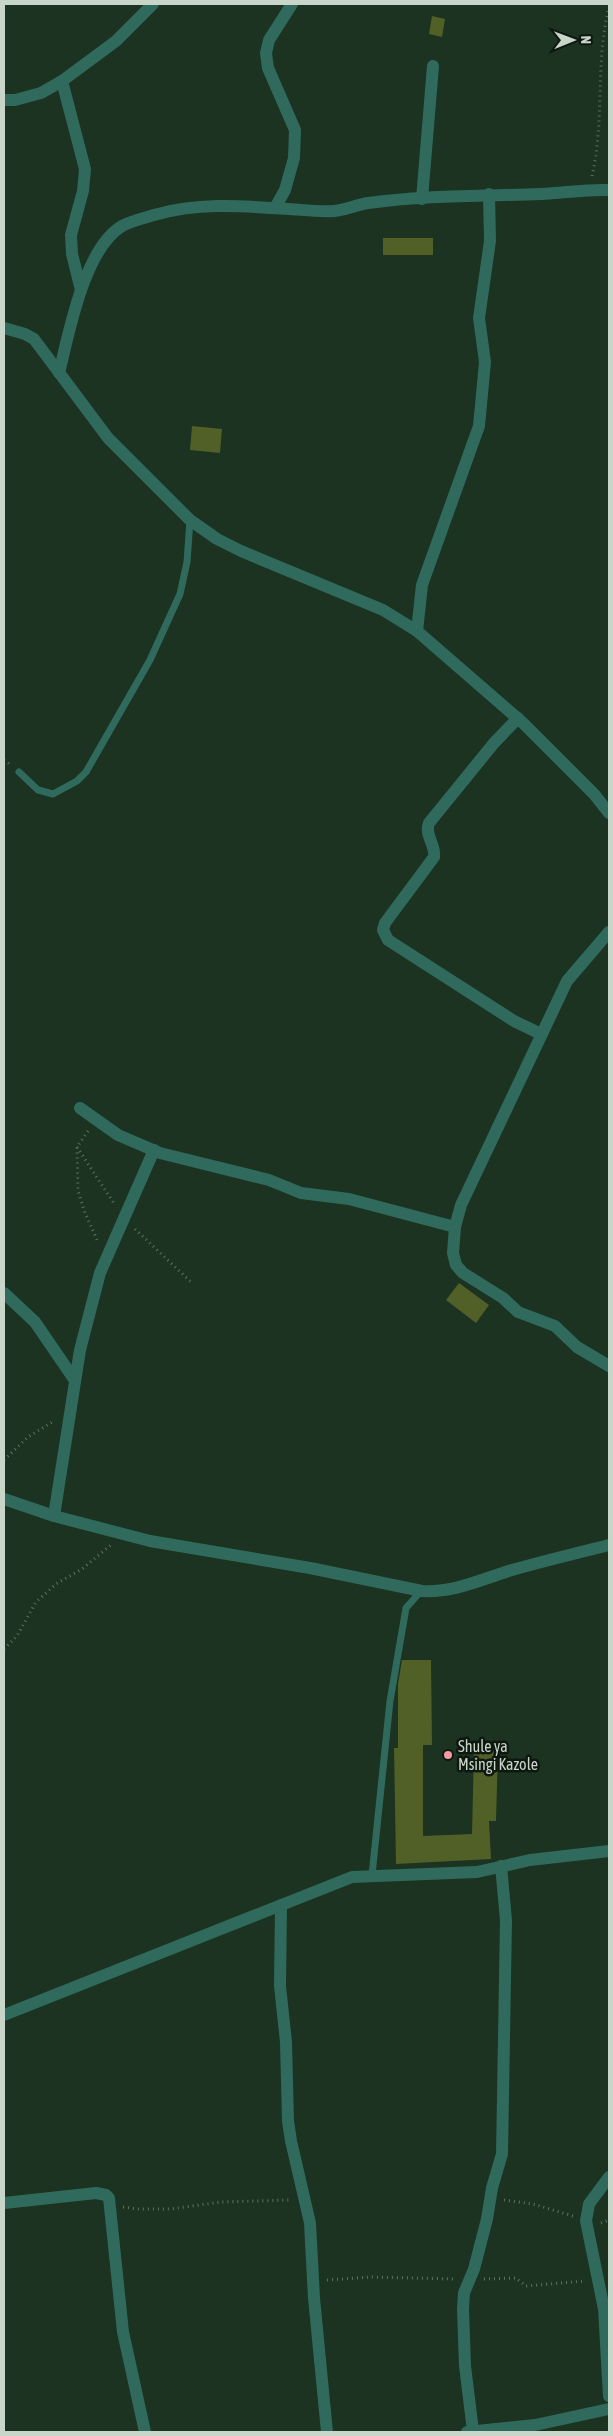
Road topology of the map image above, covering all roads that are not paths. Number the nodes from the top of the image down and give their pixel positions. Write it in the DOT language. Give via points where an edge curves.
graph roads {
  1 [pos="153,4"];
  2 [pos="292,4"];
  3 [pos="433,66"];
  4 [pos="62,81"];
  5 [pos="4,100"];
  6 [pos="609,190"];
  7 [pos="489,194"];
  8 [pos="422,198"];
  9 [pos="275,208"];
  10 [pos="81,290"];
  11 [pos="4,328"];
  12 [pos="59,373"];
  13 [pos="190,520"];
  14 [pos="417,631"];
  15 [pos="518,718"];
  16 [pos="19,772"];
  17 [pos="609,813"];
  18 [pos="609,932"];
  19 [pos="541,1034"];
  20 [pos="80,1108"];
  21 [pos="154,1150"];
  22 [pos="454,1227"];
  23 [pos="4,1293"];
  24 [pos="609,1366"];
  25 [pos="74,1379"];
  26 [pos="4,1499"];
  27 [pos="54,1516"];
  28 [pos="609,1545"];
  29 [pos="422,1591"];
  30 [pos="609,1851"];
  31 [pos="501,1866"];
  32 [pos="372,1875"];
  33 [pos="281,1905"];
  34 [pos="4,2015"];
  35 [pos="609,2177"];
  36 [pos="4,2203"];
  37 [pos="609,2396"];
  38 [pos="609,2409"];
  39 [pos="470,2431"];
  40 [pos="145,2432"];
  41 [pos="327,2432"];
  1 -- 4 [label="street" via="116,41"];
  2 -- 9 [label="street" via="269,40 266,52 268,68 295,130 294,158 285,190"];
  3 -- 8 [label="street"];
  4 -- 5 [label="street" via="41,93"];
  4 -- 10 [label="street" via="85,169 84,191 71,235"];
  6 -- 7 [label="street"];
  7 -- 8 [label="street"];
  7 -- 14 [label="street" via="489,250 479,318 485,362 478,426 422,585"];
  8 -- 9 [label="street" via="335,210"];
  9 -- 10 [label="street" via="224,204 196,206 121,226 102,246"];
  10 -- 12 [label="street"];
  11 -- 12 [label="street" via="34,339"];
  12 -- 13 [label="street" via="108,438"];
  13 -- 14 [label="street" via="241,551 383,610"];
  13 -- 16 [label="lane" via="187,562 180,594 150,660 86,772 54,794 38,790"];
  14 -- 15 [label="street"];
  15 -- 17 [label="street"];
  15 -- 19 [label="street" via="494,742 429,823 427,827 434,857 383,930 386,938 412,956 514,1021"];
  18 -- 19 [label="street" via="567,982"];
  19 -- 22 [label="street" via="461,1205"];
  20 -- 21 [label="street" via="118,1135"];
  21 -- 22 [label="street" via="270,1180 301,1193 349,1199"];
  21 -- 25 [label="street" via="98,1283"];
  22 -- 24 [label="street" via="453,1253 456,1265 463,1273 503,1298 518,1312 555,1326 577,1347"];
  23 -- 25 [label="street" via="36,1322"];
  25 -- 27 [label="street"];
  26 -- 27 [label="street"];
  27 -- 29 [label="street" via="122,1534"];
  28 -- 29 [label="street" via="510,1570 462,1587"];
  29 -- 32 [label="lane" via="406,1608 394,1674"];
  30 -- 31 [label="street"];
  31 -- 32 [label="street" via="477,1872"];
  31 -- 39 [label="street" via="506,1920 502,2154 474,2269 464,2293 463,2328"];
  32 -- 33 [label="street" via="347,1879"];
  33 -- 34 [label="street"];
  33 -- 41 [label="street" via="280,1986 286,2042 288,2121 312,2242"];
  35 -- 37 [label="street" via="589,2204 586,2221 604,2309"];
  36 -- 40 [label="street" via="106,2194 110,2204 122,2332"];
  38 -- 39 [label="street" via="535,2425"];
}
